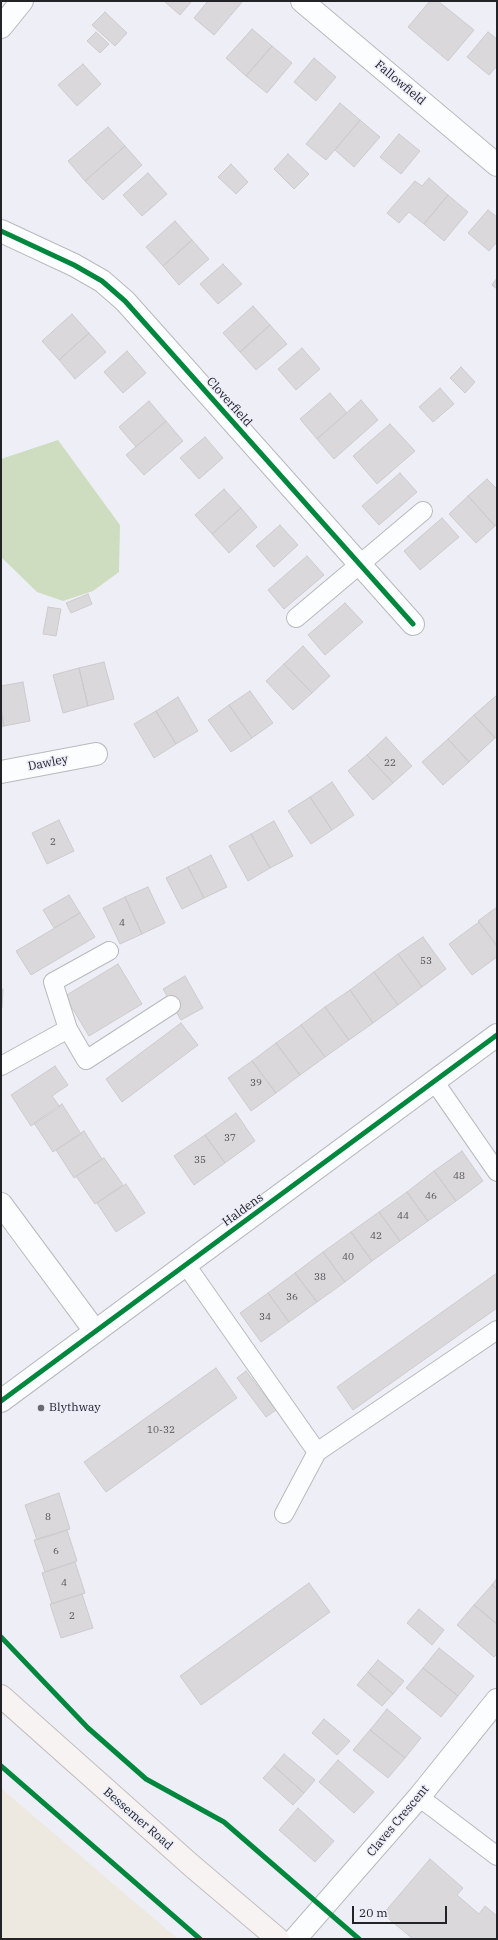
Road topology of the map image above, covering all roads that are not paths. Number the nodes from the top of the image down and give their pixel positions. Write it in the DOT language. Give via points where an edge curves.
graph roads {
  1 [pos="22,1"];
  2 [pos="302,1"];
  3 [pos="1,27"];
  4 [pos="497,165"];
  5 [pos="1,231"];
  6 [pos="423,511"];
  7 [pos="361,565"];
  8 [pos="296,618"];
  9 [pos="413,624"];
  10 [pos="96,754"];
  11 [pos="1,772"];
  12 [pos="109,951"];
  13 [pos="171,1005"];
  14 [pos="68,1029"];
  15 [pos="497,1035"];
  16 [pos="1,1066"];
  17 [pos="434,1081"];
  18 [pos="497,1172"];
  19 [pos="1,1204"];
  20 [pos="186,1265"];
  21 [pos="497,1330"];
  22 [pos="95,1331"];
  23 [pos="1,1400"];
  24 [pos="317,1452"];
  25 [pos="284,1514"];
  26 [pos="1,1696"];
  27 [pos="497,1700"];
  28 [pos="419,1797"];
  29 [pos="497,1856"];
  30 [pos="278,1939"];
  31 [pos="295,1939"];
  1 -- 3 [label="street"];
  2 -- 4 [label="street, Fallowfield"];
  5 -- 7 [label="street, Cloverfield" via="74,265 102,281 125,301"];
  6 -- 7 [label="lane"];
  7 -- 8 [label="lane"];
  7 -- 9 [label="street, Cloverfield"];
  10 -- 11 [label="street, Dawley"];
  12 -- 14 [label="lane" via="53,982"];
  13 -- 14 [label="lane" via="86,1060"];
  14 -- 16 [label="lane"];
  15 -- 17 [label="street, Haldens"];
  17 -- 18 [label="lane"];
  17 -- 20 [label="street, Haldens"];
  19 -- 22 [label="street"];
  20 -- 22 [label="street, Haldens"];
  20 -- 24 [label="lane"];
  21 -- 24 [label="lane"];
  22 -- 23 [label="street, Haldens"];
  24 -- 25 [label="lane"];
  26 -- 30 [label="main road, Bessemer Road"];
  27 -- 28 [label="street, Claves Crescent"];
  28 -- 29 [label="lane"];
  28 -- 31 [label="street, Claves Crescent"];
}
